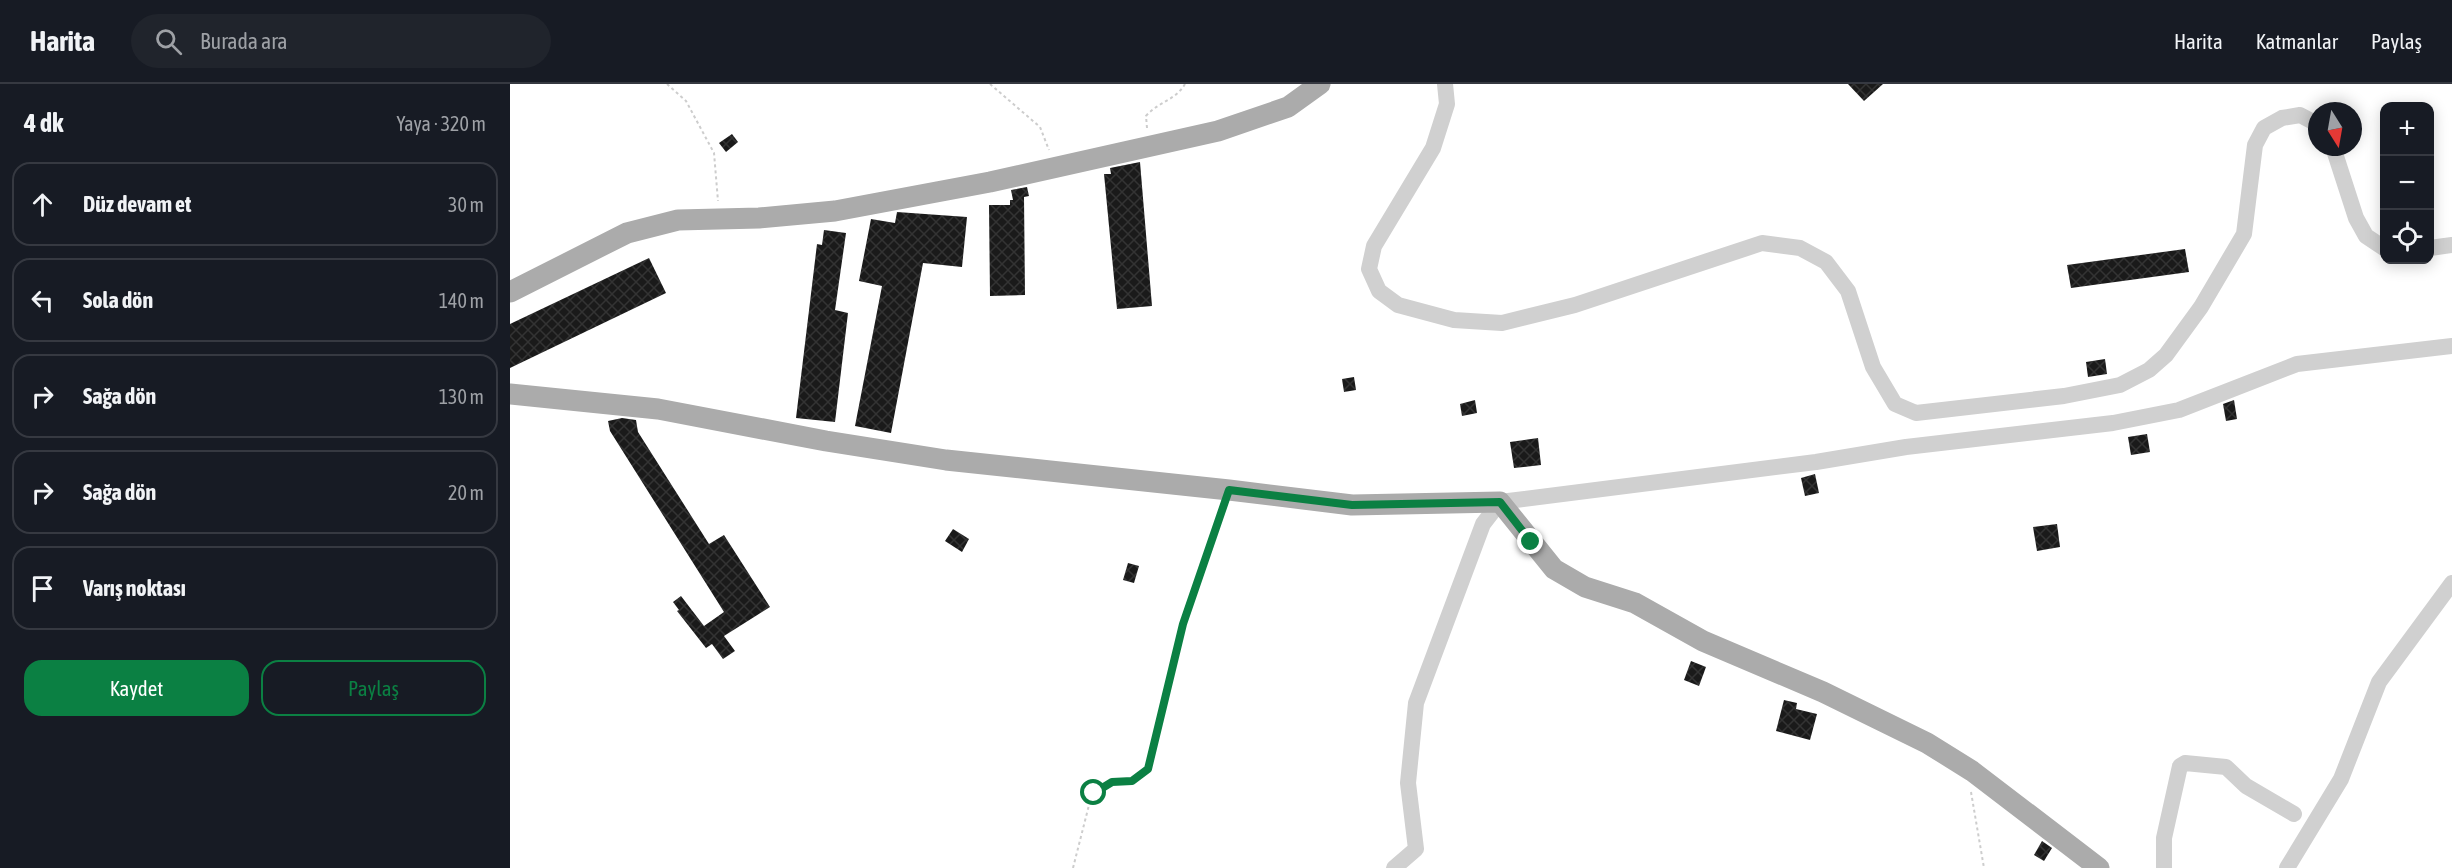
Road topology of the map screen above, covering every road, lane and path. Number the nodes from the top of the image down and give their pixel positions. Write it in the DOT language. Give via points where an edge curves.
graph roads {
  1 [pos="668,84"];
  2 [pos="990,84"];
  3 [pos="1185,84"];
  4 [pos="1320,84"];
  5 [pos="1445,84"];
  6 [pos="2308,119"];
  7 [pos="1149,146"];
  8 [pos="2336,156"];
  9 [pos="1056,167"];
  10 [pos="720,219"];
  11 [pos="2380,245"];
  12 [pos="2452,245"];
  13 [pos="2434,247"];
  14 [pos="510,292"];
  15 [pos="2452,346"];
  16 [pos="510,394"];
  17 [pos="1229,490"];
  18 [pos="1500,502"];
  19 [pos="2452,583"];
  20 [pos="1967,768"];
  21 [pos="2294,814"];
  22 [pos="1072,868"];
  23 [pos="1394,868"];
  24 [pos="1984,868"];
  25 [pos="2099,868"];
  26 [pos="2164,868"];
  27 [pos="2287,868"];
  1 -- 10 [label="path" via="686,101 714,153"];
  2 -- 9 [label="path" via="1040,127"];
  3 -- 7 [label="path" via="1179,95 1154,107 1146,116"];
  4 -- 7 [label="main road" via="1288,107 1218,131"];
  5 -- 6 [label="street" via="1447,104 1433,148 1374,246 1371,258 1369,269 1379,291 1398,305 1454,320 1502,323 1575,305 1762,243 1800,248 1826,262 1848,291 1873,367 1895,404 1916,413 2064,396 2120,385 2149,370 2166,355 2201,307 2244,234 2255,145 2264,128 2282,118 2300,115"];
  7 -- 9 [label="main road"];
  8 -- 11 [label="street" via="2356,218 2366,236"];
  9 -- 10 [label="main road" via="836,211"];
  10 -- 14 [label="main road" via="678,220 627,233"];
  12 -- 13 [label="street"];
  15 -- 18 [label="street" via="2297,364 2179,410 2113,423"];
  16 -- 17 [label="main road" via="658,409 946,460"];
  17 -- 18 [label="main road" via="1352,505"];
  17 -- 22 [label="path" via="1183,624 1148,769 1132,781 1112,782 1094,793"];
  18 -- 20 [label="main road" via="1554,569 1585,586 1635,603 1703,641 1823,692 1927,743"];
  18 -- 23 [label="street" via="1483,524 1416,704 1408,783 1416,849"];
  19 -- 27 [label="street" via="2379,682 2341,779"];
  20 -- 24 [label="path"];
  20 -- 25 [label="main road"];
  21 -- 26 [label="street" via="2246,786 2226,767 2185,763 2180,766 2164,838"];
}
